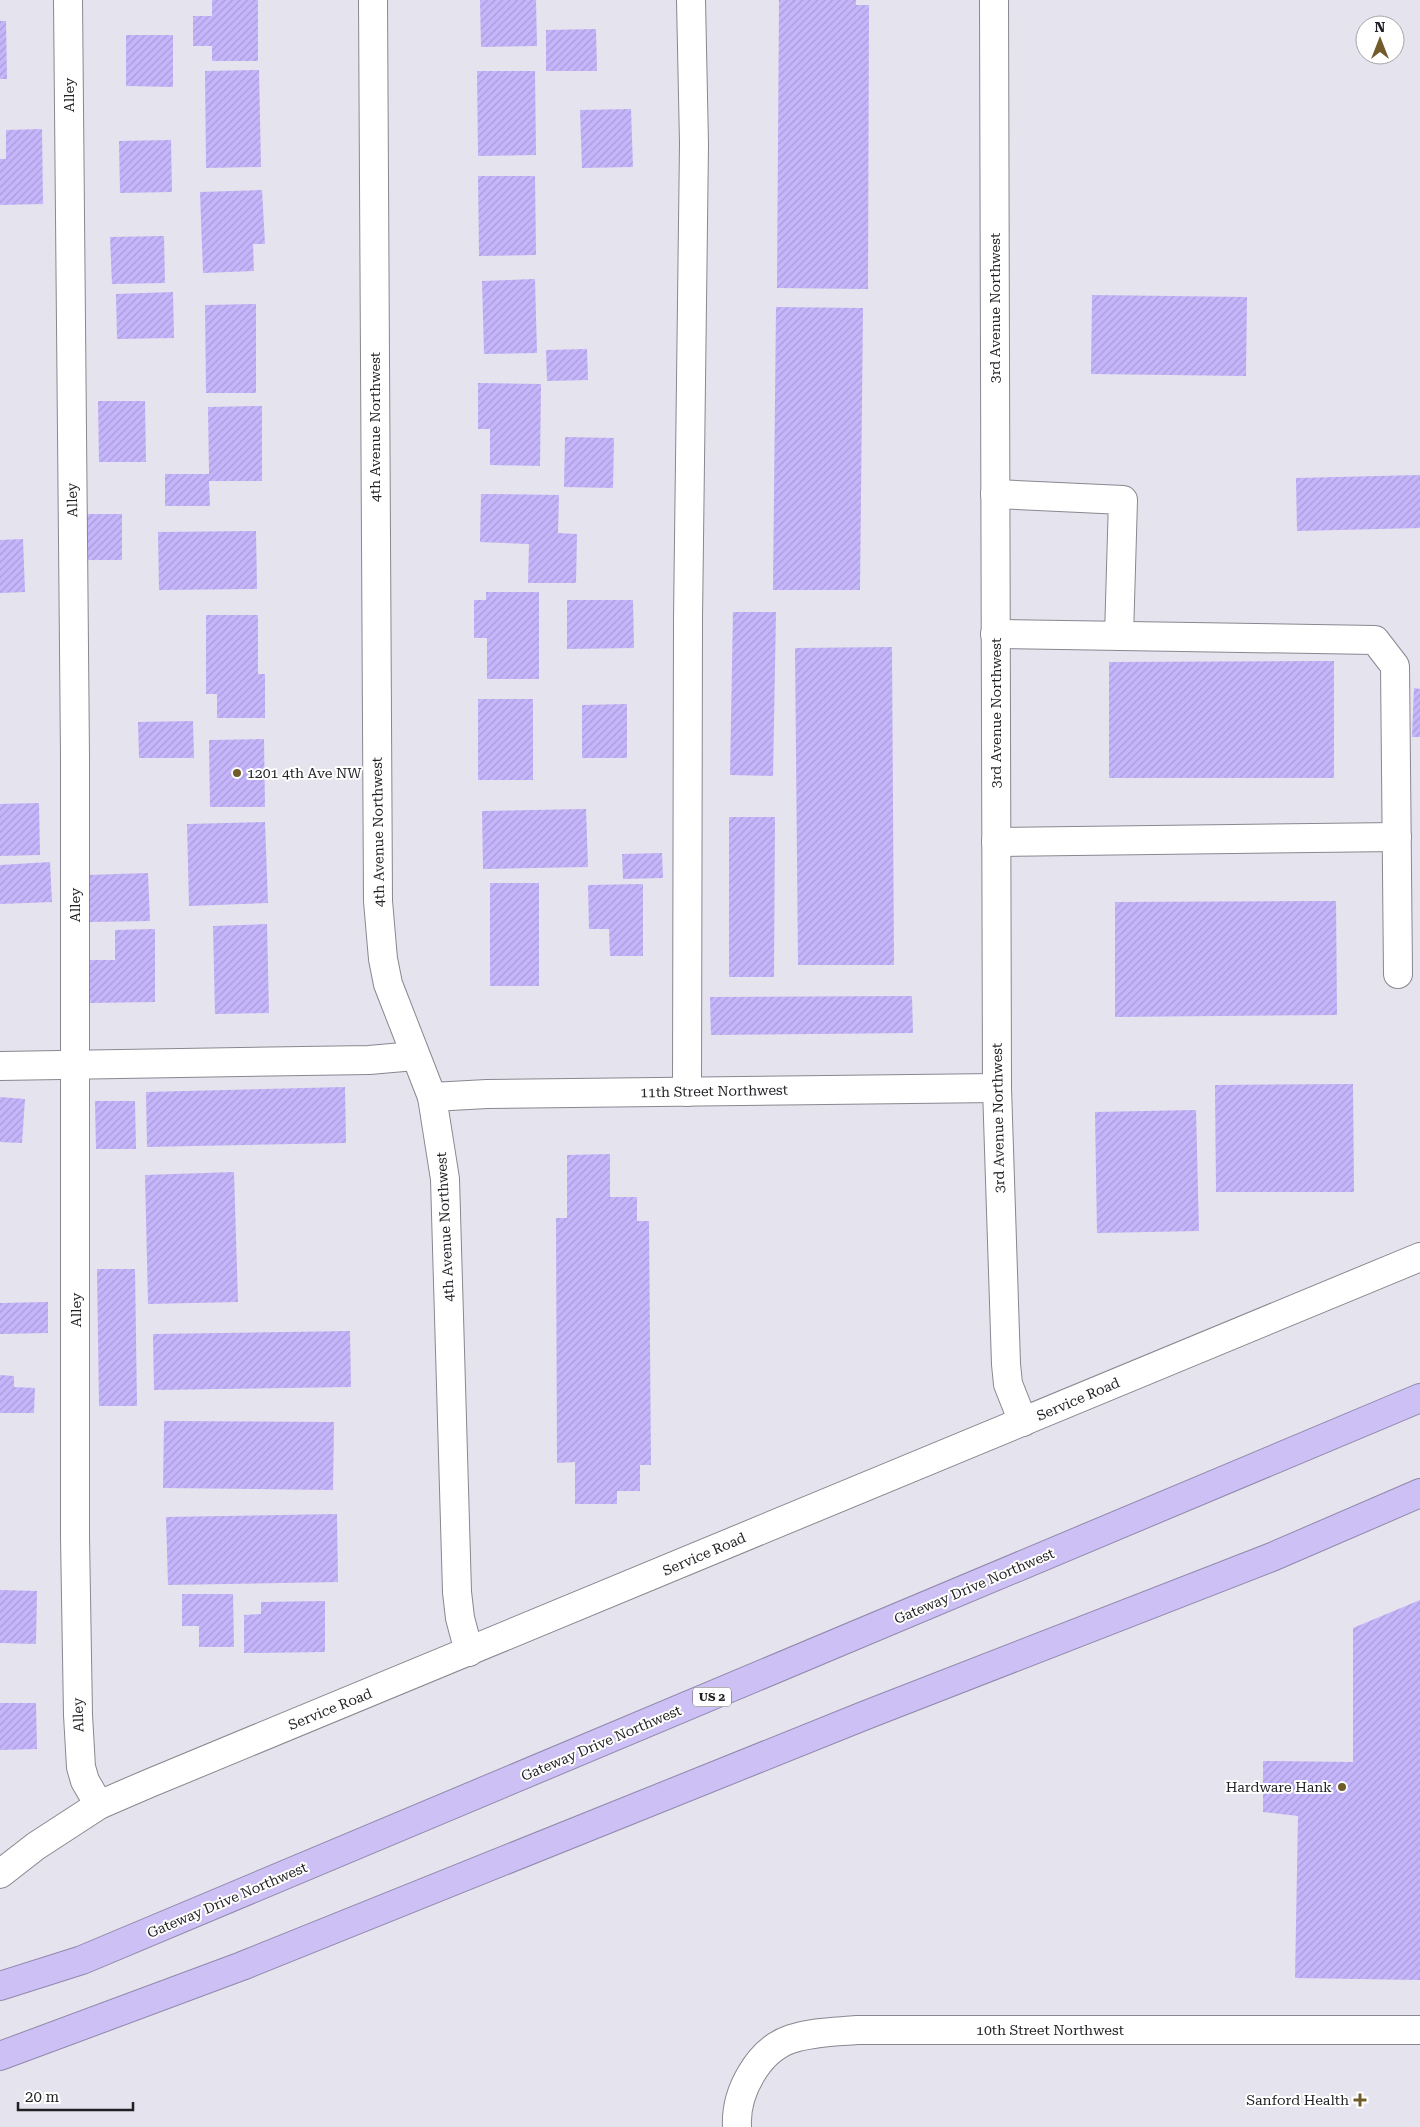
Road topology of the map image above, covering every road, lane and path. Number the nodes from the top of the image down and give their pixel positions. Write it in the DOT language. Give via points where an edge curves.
graph roads {
  1 [pos="68,0"];
  2 [pos="373,0"];
  3 [pos="691,0"];
  4 [pos="994,0"];
  5 [pos="995,494"];
  6 [pos="995,634"];
  7 [pos="1119,636"];
  8 [pos="1397,836"];
  9 [pos="996,842"];
  10 [pos="1398,974"];
  11 [pos="415,1056"];
  12 [pos="76,1064"];
  13 [pos="0,1066"];
  14 [pos="996,1088"];
  15 [pos="687,1092"];
  16 [pos="432,1097"];
  17 [pos="1420,1257"];
  18 [pos="1420,1398"];
  19 [pos="1023,1422"];
  20 [pos="1420,1493"];
  21 [pos="469,1652"];
  22 [pos="99,1805"];
  23 [pos="0,1874"];
  24 [pos="0,1986"];
  25 [pos="1420,2030"];
  26 [pos="0,2056"];
  27 [pos="737,2127"];
  1 -- 12 [label="street, Alley"];
  2 -- 11 [label="street, 4th Avenue Northwest" via="378,901 388,984"];
  3 -- 15 [label="street" via="694,144"];
  4 -- 5 [label="street, 3rd Avenue Northwest"];
  5 -- 6 [label="street, 3rd Avenue Northwest"];
  5 -- 7 [label="street" via="1123,500"];
  6 -- 7 [label="street"];
  6 -- 9 [label="street, 3rd Avenue Northwest"];
  7 -- 8 [label="street" via="1375,640 1395,666"];
  8 -- 9 [label="street"];
  8 -- 10 [label="street"];
  9 -- 14 [label="street, 3rd Avenue Northwest"];
  11 -- 12 [label="street" via="369,1060"];
  11 -- 16 [label="street, 4th Avenue Northwest"];
  12 -- 13 [label="street"];
  12 -- 22 [label="street, Alley" via="78,1715 81,1767"];
  14 -- 15 [label="street, 11th Street Northwest"];
  14 -- 19 [label="street, 3rd Avenue Northwest" via="1006,1364 1008,1384"];
  15 -- 16 [label="street, 11th Street Northwest"];
  16 -- 21 [label="street, 4th Avenue Northwest" via="445,1179 457,1592"];
  17 -- 19 [label="street, Service Road"];
  18 -- 24 [label="highway, Gateway Drive Northwest / US 2" via="82,1960"];
  19 -- 21 [label="street, Service Road"];
  20 -- 26 [label="highway" via="1272,1557 866,1715 242,1966"];
  21 -- 22 [label="street, Service Road"];
  22 -- 23 [label="street, Service Road"];
  25 -- 27 [label="street, 10th Street Northwest" via="857,2030 817,2033 789,2040 770,2052 752,2072 742,2095"];
}
